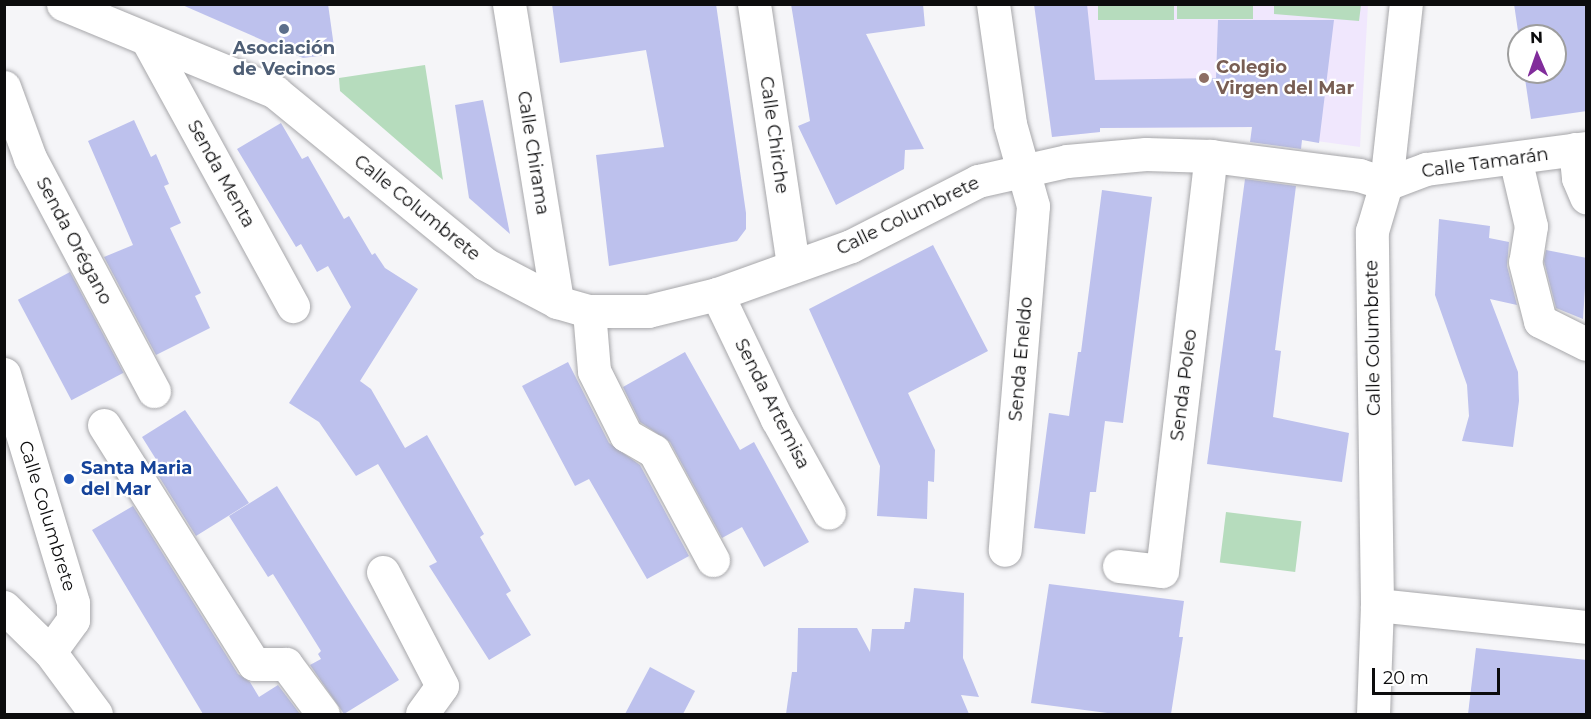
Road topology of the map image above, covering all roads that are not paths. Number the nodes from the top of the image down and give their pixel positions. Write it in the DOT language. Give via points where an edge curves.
graph roads {
  1 [pos="63,4"];
  2 [pos="509,4"];
  3 [pos="754,4"];
  4 [pos="993,4"];
  5 [pos="1406,4"];
  6 [pos="150,43"];
  7 [pos="1401,81"];
  8 [pos="4,87"];
  9 [pos="1581,149"];
  10 [pos="1211,156"];
  11 [pos="1515,158"];
  12 [pos="1024,168"];
  13 [pos="1426,169"];
  14 [pos="1386,184"];
  15 [pos="1587,197"];
  16 [pos="793,266"];
  17 [pos="717,294"];
  18 [pos="557,302"];
  19 [pos="293,306"];
  20 [pos="589,311"];
  21 [pos="1587,344"];
  22 [pos="4,374"];
  23 [pos="154,391"];
  24 [pos="104,424"];
  25 [pos="829,513"];
  26 [pos="1005,550"];
  27 [pos="713,560"];
  28 [pos="1119,566"];
  29 [pos="383,572"];
  30 [pos="1377,605"];
  31 [pos="4,607"];
  32 [pos="1587,627"];
  33 [pos="50,652"];
  34 [pos="96,714"];
  35 [pos="323,714"];
  36 [pos="422,714"];
  37 [pos="1373,714"];
  1 -- 6 [label="street, Calle Columbrete"];
  2 -- 18 [label="street, Calle Chirama"];
  3 -- 16 [label="street, Calle Chirche"];
  4 -- 12 [label="street, Senda Eneldo" via="1010,124"];
  5 -- 7 [label="street"];
  6 -- 18 [label="street, Calle Columbrete" via="275,92 485,264"];
  6 -- 19 [label="street, Senda Menta"];
  7 -- 13 [label="street" via="1410,135 1417,158"];
  7 -- 14 [label="street"];
  8 -- 23 [label="street, Senda Orégano" via="30,158"];
  9 -- 11 [label="street, Calle Tamarán"];
  9 -- 15 [label="street" via="1578,178"];
  10 -- 12 [label="street, Calle Columbrete" via="1146,154"];
  10 -- 14 [label="street, Calle Columbrete" via="1359,175"];
  10 -- 28 [label="street, Senda Poleo" via="1162,571"];
  11 -- 13 [label="street, Calle Tamarán"];
  11 -- 21 [label="street" via="1531,226 1525,262 1540,321"];
  12 -- 16 [label="street, Calle Columbrete" via="978,181 850,246"];
  12 -- 26 [label="street, Senda Eneldo" via="1033,206"];
  13 -- 14 [label="street, Calle Tamarán"];
  14 -- 30 [label="street, Calle Columbrete" via="1372,231"];
  16 -- 17 [label="street, Calle Columbrete"];
  17 -- 20 [label="street, Calle Columbrete" via="648,311"];
  17 -- 25 [label="street, Senda Artemisa" via="777,419"];
  18 -- 20 [label="street, Calle Columbrete"];
  20 -- 27 [label="street" via="594,371 626,435 654,451"];
  22 -- 33 [label="street, Calle Columbrete" via="73,603 73,620"];
  24 -- 35 [label="street" via="254,664 286,664"];
  29 -- 36 [label="street" via="441,686"];
  30 -- 32 [label="street"];
  30 -- 37 [label="street, Calle Columbrete"];
  31 -- 33 [label="street"];
  33 -- 34 [label="street"];
}
